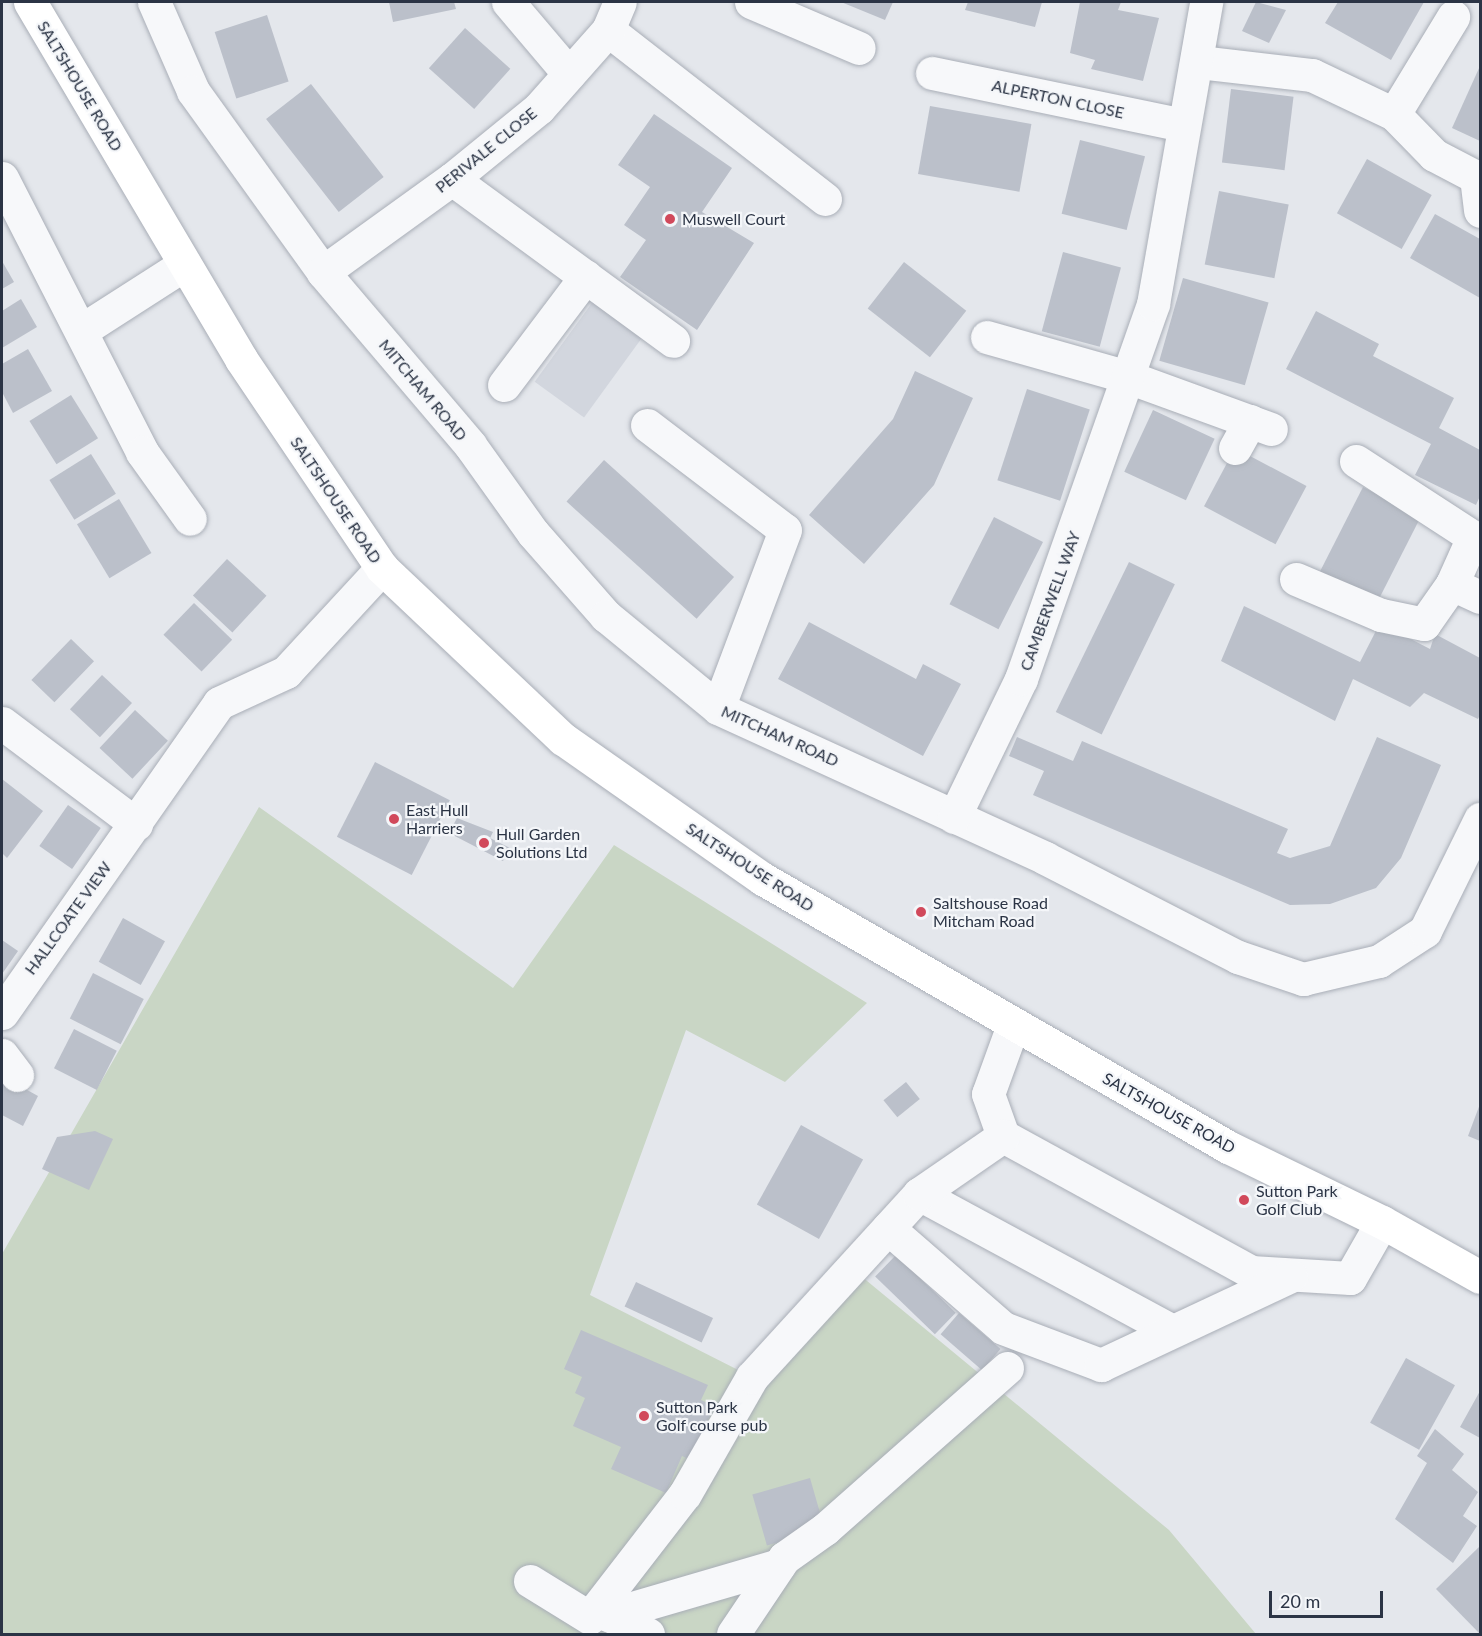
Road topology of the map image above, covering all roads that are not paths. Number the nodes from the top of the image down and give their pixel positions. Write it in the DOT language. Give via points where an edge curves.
graph roads {
  1 [pos="30,2"];
  2 [pos="154,2"];
  3 [pos="508,2"];
  4 [pos="751,2"];
  5 [pos="1206,2"];
  6 [pos="614,16"];
  7 [pos="1453,17"];
  8 [pos="859,48"];
  9 [pos="1199,62"];
  10 [pos="932,73"];
  11 [pos="569,74"];
  12 [pos="1394,114"];
  13 [pos="1183,125"];
  14 [pos="2,178"];
  15 [pos="1478,178"];
  16 [pos="452,179"];
  17 [pos="825,199"];
  18 [pos="1480,211"];
  19 [pos="185,264"];
  20 [pos="323,272"];
  21 [pos="586,276"];
  22 [pos="82,330"];
  23 [pos="987,337"];
  24 [pos="673,341"];
  25 [pos="1128,377"];
  26 [pos="504,385"];
  27 [pos="647,425"];
  28 [pos="1252,433"];
  29 [pos="1356,461"];
  30 [pos="190,519"];
  31 [pos="381,568"];
  32 [pos="1296,579"];
  33 [pos="1466,591"];
  34 [pos="718,708"];
  35 [pos="2,723"];
  36 [pos="954,817"];
  37 [pos="1480,819"];
  38 [pos="136,824"];
  39 [pos="2,1013"];
  40 [pos="1013,1026"];
  41 [pos="1003,1136"];
  42 [pos="919,1194"];
  43 [pos="1382,1222"];
  44 [pos="888,1228"];
  45 [pos="1296,1274"];
  46 [pos="1480,1277"];
  47 [pos="1171,1330"];
  48 [pos="1007,1368"];
  49 [pos="779,1565"];
  50 [pos="530,1581"];
  51 [pos="593,1619"];
  52 [pos="648,1635"];
  53 [pos="733,1635"];
  1 -- 19 [label="main road, SALTSHOUSE ROAD"];
  2 -- 20 [label="street, MITCHAM ROAD" via="193,91"];
  3 -- 11 [label="street"];
  4 -- 8 [label="street"];
  5 -- 9 [label="street, CAMBERWELL WAY"];
  6 -- 11 [label="street, PERIVALE CLOSE"];
  6 -- 17 [label="street"];
  7 -- 12 [label="street"];
  9 -- 12 [label="street" via="1312,75"];
  9 -- 13 [label="street, CAMBERWELL WAY"];
  10 -- 13 [label="street, ALPERTON CLOSE"];
  11 -- 16 [label="street, PERIVALE CLOSE" via="539,108"];
  12 -- 15 [label="street" via="1434,155"];
  13 -- 25 [label="street, CAMBERWELL WAY" via="1153,304"];
  14 -- 22 [label="street"];
  15 -- 18 [label="street"];
  16 -- 20 [label="street, PERIVALE CLOSE"];
  16 -- 21 [label="street"];
  19 -- 22 [label="street"];
  19 -- 31 [label="main road, SALTSHOUSE ROAD" via="241,359"];
  20 -- 34 [label="street, MITCHAM ROAD" via="470,446 533,533 606,616"];
  21 -- 24 [label="street"];
  21 -- 26 [label="street"];
  22 -- 30 [label="street" via="142,452"];
  23 -- 25 [label="street"];
  25 -- 28 [label="street"];
  25 -- 36 [label="street, CAMBERWELL WAY" via="1021,679"];
  27 -- 34 [label="street" via="785,530"];
  29 -- 33 [label="street" via="1473,537"];
  31 -- 38 [label="street, HALLCOATE VIEW" via="286,672 219,703"];
  31 -- 40 [label="main road, SALTSHOUSE ROAD" via="563,739 763,879"];
  32 -- 33 [label="street" via="1381,615 1424,624"];
  34 -- 36 [label="street, MITCHAM ROAD"];
  35 -- 38 [label="street"];
  36 -- 37 [label="street, MITCHAM ROAD" via="1046,858 1238,957 1303,979 1379,961 1425,931"];
  38 -- 39 [label="street, HALLCOATE VIEW" via="57,929"];
  40 -- 41 [label="street" via="988,1094"];
  40 -- 43 [label="main road, SALTSHOUSE ROAD" via="1228,1147"];
  41 -- 42 [label="street"];
  41 -- 45 [label="street" via="1251,1272"];
  42 -- 44 [label="street"];
  42 -- 47 [label="street"];
  43 -- 45 [label="street" via="1350,1278"];
  43 -- 46 [label="main road, SALTSHOUSE ROAD"];
  44 -- 47 [label="street" via="1003,1328 1101,1365"];
  44 -- 51 [label="street" via="752,1377 685,1494"];
  45 -- 47 [label="street"];
  48 -- 49 [label="street"];
  49 -- 51 [label="street"];
  49 -- 53 [label="street"];
  50 -- 51 [label="street"];
  51 -- 52 [label="street"];
}
